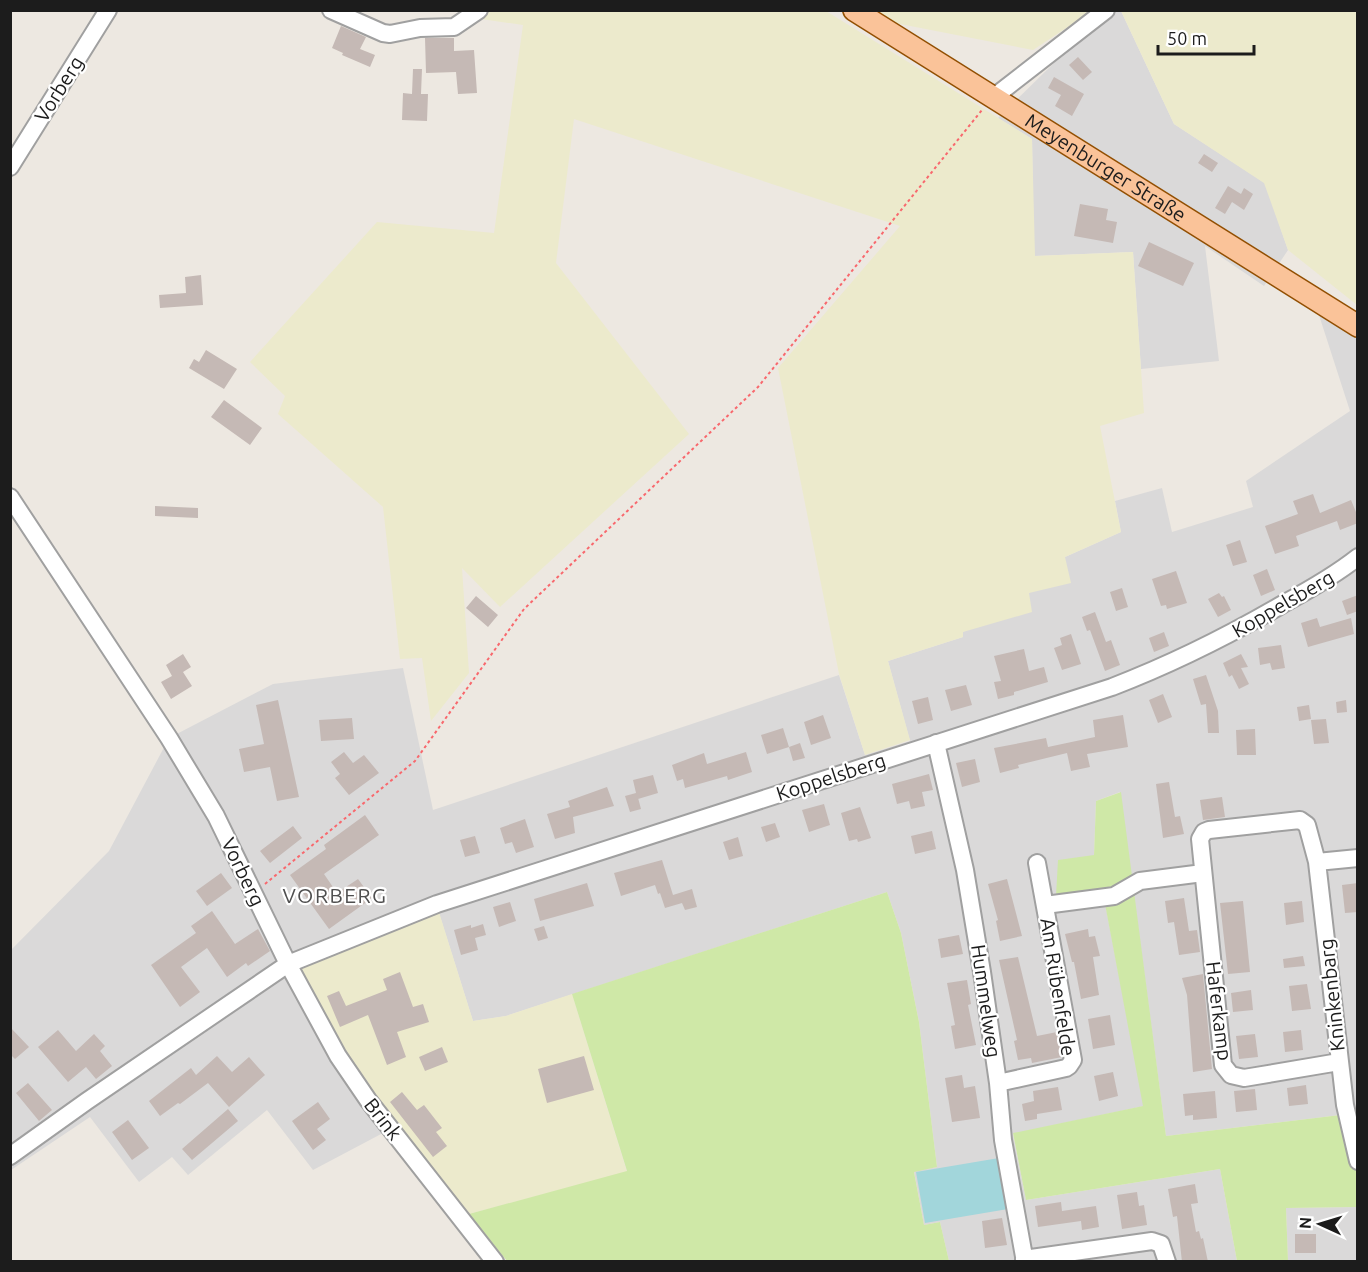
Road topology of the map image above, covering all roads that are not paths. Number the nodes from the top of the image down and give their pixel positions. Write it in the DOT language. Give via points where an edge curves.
graph roads {
  1 [pos="108,10"];
  2 [pos="331,10"];
  3 [pos="479,10"];
  4 [pos="854,10"];
  5 [pos="1106,10"];
  6 [pos="994,97"];
  7 [pos="10,167"];
  8 [pos="1358,326"];
  9 [pos="10,497"];
  10 [pos="1358,557"];
  11 [pos="936,743"];
  12 [pos="1315,855"];
  13 [pos="1358,858"];
  14 [pos="1037,863"];
  15 [pos="1203,873"];
  16 [pos="1045,905"];
  17 [pos="288,964"];
  18 [pos="1339,1062"];
  19 [pos="998,1083"];
  20 [pos="10,1156"];
  21 [pos="1358,1161"];
  22 [pos="1024,1260"];
  23 [pos="495,1262"];
  24 [pos="1167,1262"];
  1 -- 7 [label="street, Vorberg"];
  2 -- 3 [label="street" via="390,34 454,27"];
  4 -- 6 [label="main road, Meyenburger Straße"];
  5 -- 6 [label="street"];
  6 -- 8 [label="main road, Meyenburger Straße"];
  9 -- 17 [label="street, Vorberg" via="216,816"];
  10 -- 11 [label="street, Koppelsberg" via="1277,608 1162,668"];
  11 -- 17 [label="street, Koppelsberg" via="437,904"];
  11 -- 19 [label="street, Hummelweg" via="965,870"];
  12 -- 13 [label="street"];
  12 -- 15 [label="street" via="1307,825 1300,820 1209,830 1200,839"];
  12 -- 18 [label="street, Kninkenbarg"];
  14 -- 16 [label="street, Am Rübenfelde"];
  15 -- 16 [label="street, Am Rübenfelde" via="1140,881 1114,896"];
  15 -- 18 [label="street, Haferkamp" via="1223,1065 1227,1071 1244,1078"];
  16 -- 19 [label="street, Am Rübenfelde" via="1073,1060 1066,1068"];
  17 -- 20 [label="street"];
  17 -- 23 [label="street, Brink" via="338,1056 368,1100"];
  18 -- 21 [label="street, Kninkenbarg" via="1348,1125"];
  19 -- 22 [label="street, Hummelweg"];
  22 -- 24 [label="street" via="1152,1240 1161,1244"];
}
